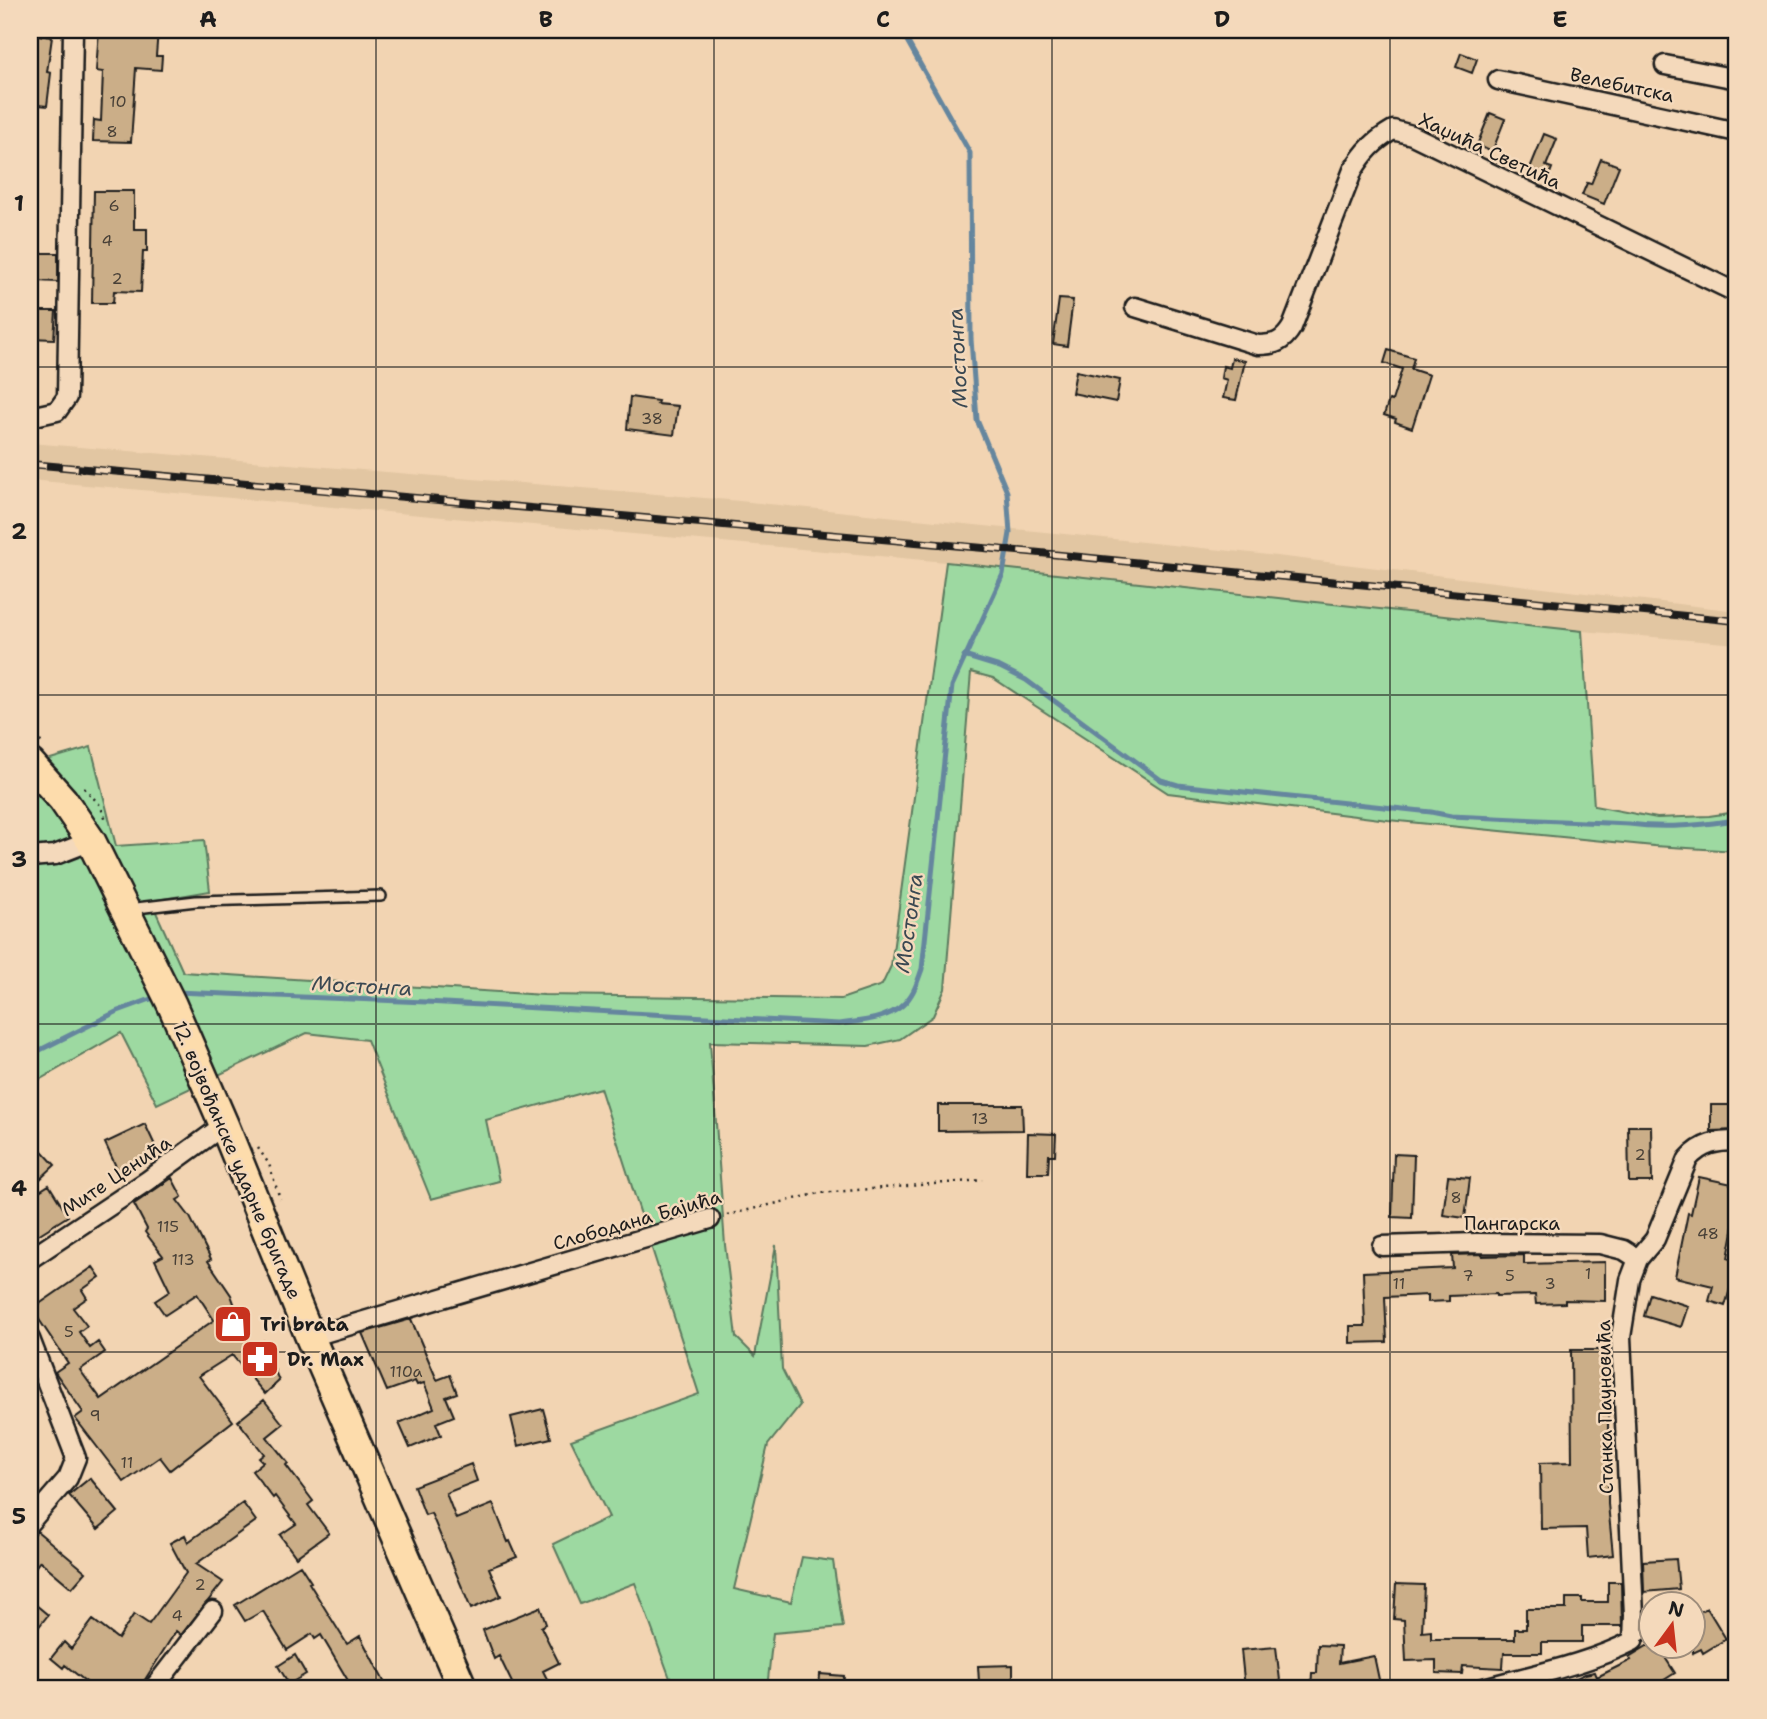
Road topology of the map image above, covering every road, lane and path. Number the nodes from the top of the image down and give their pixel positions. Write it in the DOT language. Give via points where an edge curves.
graph roads {
  1 [pos="73,30"];
  2 [pos="1665,65"];
  3 [pos="1737,79"];
  4 [pos="1498,80"];
  5 [pos="1737,132"];
  6 [pos="1737,293"];
  7 [pos="1135,307"];
  8 [pos="30,417"];
  9 [pos="30,763"];
  10 [pos="91,841"];
  11 [pos="30,857"];
  12 [pos="381,896"];
  13 [pos="125,910"];
  14 [pos="225,1125"];
  15 [pos="1737,1141"];
  16 [pos="982,1180"];
  17 [pos="710,1219"];
  18 [pos="1382,1246"];
  19 [pos="30,1259"];
  20 [pos="1638,1259"];
  21 [pos="310,1337"];
  22 [pos="30,1339"];
  23 [pos="30,1522"];
  24 [pos="213,1611"];
  25 [pos="1638,1638"];
  26 [pos="1633,1641"];
  27 [pos="153,1689"];
  28 [pos="463,1689"];
  29 [pos="1480,1689"];
  1 -- 8 [label="street" via="67,397 57,411"];
  2 -- 3 [label="street"];
  4 -- 5 [label="street, Велебитска"];
  6 -- 7 [label="street, Хаџића Светића" via="1412,135 1393,130 1364,151 1353,170 1285,339 1258,345"];
  9 -- 10 [label="main road, 12. војвођанске ударне бригаде"];
  10 -- 11 [label="street" via="55,855"];
  10 -- 13 [label="main road, 12. војвођанске ударне бригаде"];
  12 -- 13 [label="lane" via="196,901"];
  13 -- 14 [label="main road, 12. војвођанске ударне бригаде"];
  14 -- 19 [label="street, Мите Ценића"];
  14 -- 21 [label="main road, 12. војвођанске ударне бригаде"];
  15 -- 20 [label="street, Станка Пауновића" via="1709,1143 1694,1152 1655,1238"];
  16 -- 17 [label="path, Слободана Бајића" via="820,1193"];
  17 -- 21 [label="street, Слободана Бајића"];
  18 -- 20 [label="street, Пангарска" via="1600,1244"];
  20 -- 26 [label="street, Станка Пауновића" via="1621,1336"];
  21 -- 28 [label="main road, 12. војвођанске ударне бригаде"];
  22 -- 23 [label="street" via="76,1458 68,1478"];
  24 -- 27 [label="street"];
  25 -- 26 [label="lane"];
  26 -- 29 [label="street" via="1591,1658"];
}
